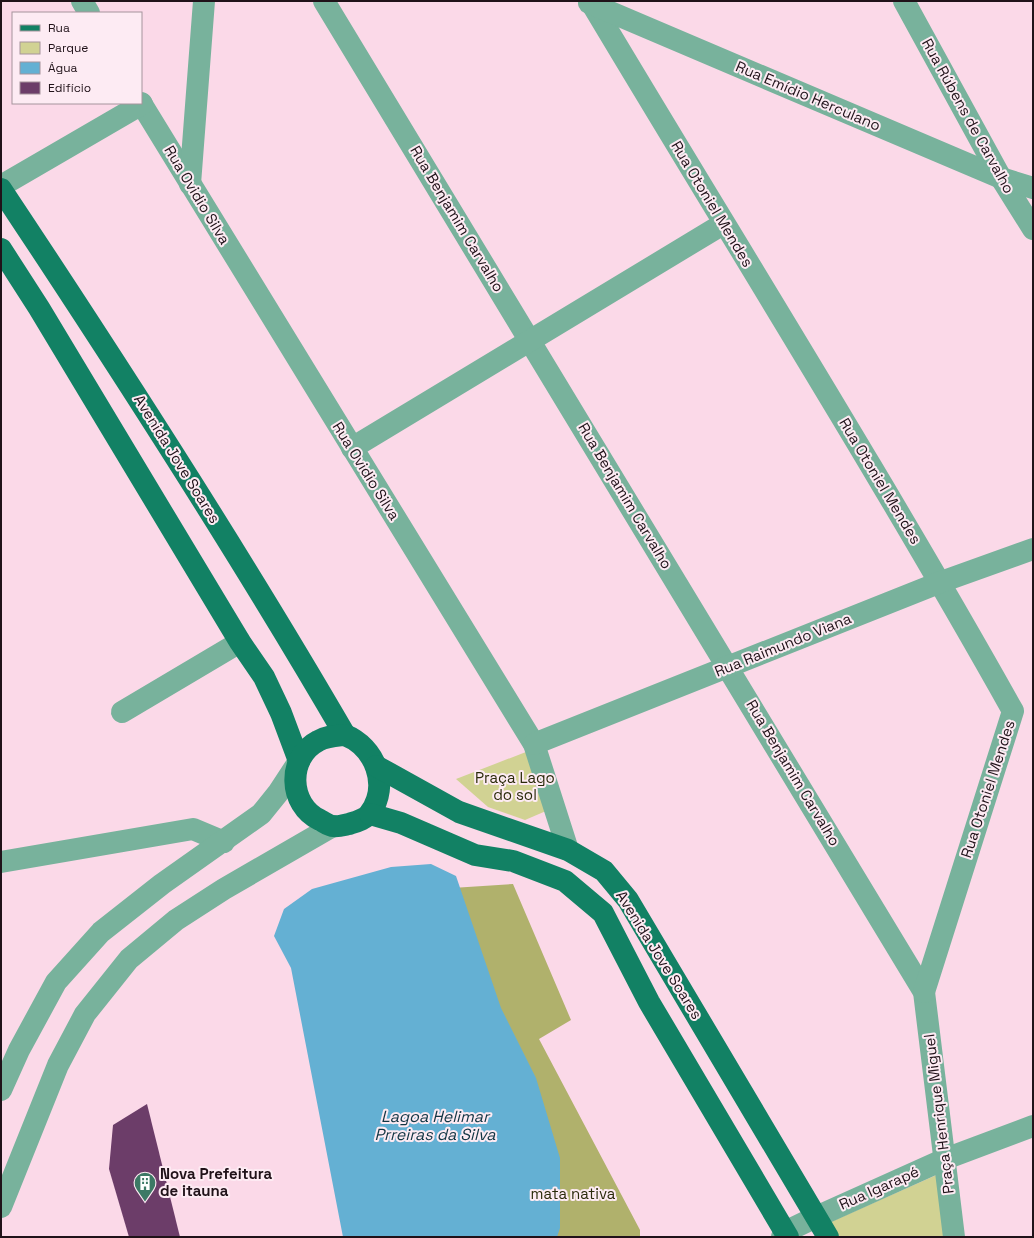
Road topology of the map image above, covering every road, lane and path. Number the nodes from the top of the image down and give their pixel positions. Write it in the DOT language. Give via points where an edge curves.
graph roads {
  1 [pos="82,1"];
  2 [pos="204,1"];
  3 [pos="324,1"];
  4 [pos="904,1"];
  5 [pos="589,2"];
  6 [pos="88,12"];
  7 [pos="139,104"];
  8 [pos="142,104"];
  9 [pos="1001,178"];
  10 [pos="190,184"];
  11 [pos="1,187"];
  12 [pos="1033,188"];
  13 [pos="723,224"];
  14 [pos="1033,229"];
  15 [pos="1,249"];
  16 [pos="530,339"];
  17 [pos="352,448"];
  18 [pos="1033,549"];
  19 [pos="941,582"];
  20 [pos="240,642"];
  21 [pos="728,667"];
  22 [pos="122,712"];
  23 [pos="345,735"];
  24 [pos="534,744"];
  25 [pos="299,761"];
  26 [pos="376,766"];
  27 [pos="370,814"];
  28 [pos="333,826"];
  29 [pos="224,842"];
  30 [pos="568,850"];
  31 [pos="1,862"];
  32 [pos="924,992"];
  33 [pos="1,1090"];
  34 [pos="1033,1126"];
  35 [pos="945,1159"];
  36 [pos="9,1161"];
  37 [pos="1,1206"];
  38 [pos="816,1217"];
  39 [pos="785,1235"];
  40 [pos="828,1237"];
  41 [pos="954,1237"];
  1 -- 6 [label="street"];
  2 -- 10 [label="street"];
  3 -- 16 [label="street, Rua Benjamim Carvalho"];
  4 -- 9 [label="street, Rua Rúbens de Carvalho"];
  5 -- 9 [label="street, Rua Emídio Herculano"];
  5 -- 13 [label="street, Rua Otoniel Mendes"];
  7 -- 11 [label="street"];
  8 -- 10 [label="street, Rua Ovidio Silva"];
  9 -- 12 [label="street, Rua Emídio Herculano"];
  9 -- 14 [label="street, Rua Rúbens de Carvalho"];
  10 -- 17 [label="street, Rua Ovidio Silva"];
  11 -- 23 [label="main road, Avenida Jove Soares" via="128,380"];
  13 -- 16 [label="street"];
  13 -- 19 [label="street, Rua Otoniel Mendes"];
  15 -- 20 [label="main road"];
  16 -- 17 [label="street"];
  16 -- 21 [label="street, Rua Benjamim Carvalho"];
  17 -- 24 [label="street, Rua Ovidio Silva"];
  18 -- 19 [label="street, Rua Raimundo Viana"];
  19 -- 21 [label="street, Rua Raimundo Viana"];
  19 -- 32 [label="street, Rua Otoniel Mendes" via="1013,711"];
  20 -- 22 [label="street"];
  20 -- 25 [label="main road" via="264,677"];
  21 -- 24 [label="street, Rua Raimundo Viana"];
  21 -- 32 [label="street, Rua Benjamim Carvalho"];
  23 -- 25 [label="main road" via="331,736 318,741 306,750"];
  23 -- 26 [label="main road" via="364,746"];
  24 -- 30 [label="street, Rua Ovidio Silva"];
  25 -- 28 [label="main road" via="295,784 303,806 314,817"];
  25 -- 29 [label="street" via="261,814"];
  26 -- 27 [label="main road" via="378,791"];
  26 -- 30 [label="main road, Avenida Jove Soares" via="459,812"];
  27 -- 28 [label="main road" via="357,822"];
  27 -- 39 [label="main road, Avenida Jove Soares" via="401,823 475,855 513,861 566,881 603,913 650,1002"];
  28 -- 36 [label="street" via="176,920 129,959 82,1020"];
  29 -- 31 [label="street" via="193,829"];
  29 -- 33 [label="street" via="162,884 101,932 61,976 19,1050"];
  30 -- 38 [label="main road, Avenida Jove Soares" via="604,871 628,900"];
  32 -- 35 [label="street, Praça Henrique Miguel"];
  34 -- 35 [label="street, Rua Igarapé"];
  35 -- 38 [label="street, Rua Igarapé"];
  35 -- 41 [label="street, Praça Henrique Miguel"];
  36 -- 37 [label="street"];
  38 -- 39 [label="street, Rua Igarapé"];
  38 -- 40 [label="main road, Avenida Jove Soares"];
}
